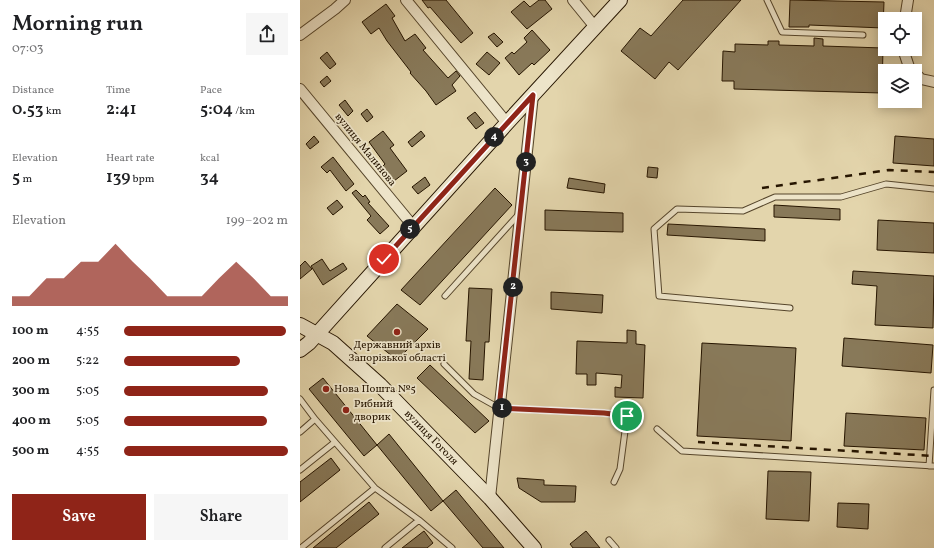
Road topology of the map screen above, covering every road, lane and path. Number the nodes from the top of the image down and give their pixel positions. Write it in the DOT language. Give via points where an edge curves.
graph roads {
  1 [pos="345,0"];
  2 [pos="406,0"];
  3 [pos="573,0"];
  4 [pos="620,0"];
  5 [pos="767,0"];
  6 [pos="908,0"];
  7 [pos="906,12"];
  8 [pos="595,27"];
  9 [pos="300,35"];
  10 [pos="863,35"];
  11 [pos="922,79"];
  12 [pos="934,82"];
  13 [pos="300,89"];
  14 [pos="533,95"];
  15 [pos="506,123"];
  16 [pos="934,189"];
  17 [pos="520,212"];
  18 [pos="413,226"];
  19 [pos="445,296"];
  20 [pos="790,308"];
  21 [pos="300,325"];
  22 [pos="316,334"];
  23 [pos="300,350"];
  24 [pos="444,364"];
  25 [pos="934,390"];
  26 [pos="300,399"];
  27 [pos="499,408"];
  28 [pos="315,419"];
  29 [pos="657,429"];
  30 [pos="300,432"];
  31 [pos="335,442"];
  32 [pos="931,466"];
  33 [pos="300,470"];
  34 [pos="614,482"];
  35 [pos="375,488"];
  36 [pos="490,498"];
  37 [pos="419,520"];
  38 [pos="609,540"];
  39 [pos="301,548"];
  40 [pos="385,548"];
  41 [pos="452,548"];
  42 [pos="534,548"];
  43 [pos="616,548"];
  1 -- 9 [label="street"];
  2 -- 15 [label="street"];
  3 -- 8 [label="street"];
  4 -- 8 [label="main road"];
  5 -- 10 [label="lane" via="782,32"];
  6 -- 7 [label="street"];
  8 -- 14 [label="main road"];
  11 -- 12 [label="street"];
  13 -- 18 [label="street, вулиця Малинова"];
  14 -- 15 [label="main road"];
  14 -- 17 [label="street"];
  15 -- 18 [label="main road"];
  16 -- 20 [label="lane" via="886,184 841,197 775,197 743,211 677,210 654,229 659,296"];
  17 -- 19 [label="lane"];
  17 -- 27 [label="street"];
  18 -- 22 [label="main road"];
  21 -- 22 [label="main road, вулиця Гоголя"];
  22 -- 23 [label="main road"];
  22 -- 36 [label="main road, вулиця Гоголя" via="332,343 380,385"];
  24 -- 27 [label="lane" via="474,394"];
  25 -- 32 [label="lane"];
  26 -- 28 [label="lane"];
  27 -- 34 [label="lane" via="627,416 620,469"];
  27 -- 36 [label="street"];
  28 -- 30 [label="lane"];
  28 -- 31 [label="lane"];
  29 -- 32 [label="lane" via="682,451"];
  31 -- 33 [label="lane"];
  31 -- 35 [label="lane"];
  35 -- 37 [label="lane"];
  35 -- 39 [label="lane"];
  36 -- 42 [label="main road, вулиця Гоголя"];
  37 -- 40 [label="lane"];
  37 -- 41 [label="lane"];
  38 -- 43 [label="lane"];
}
